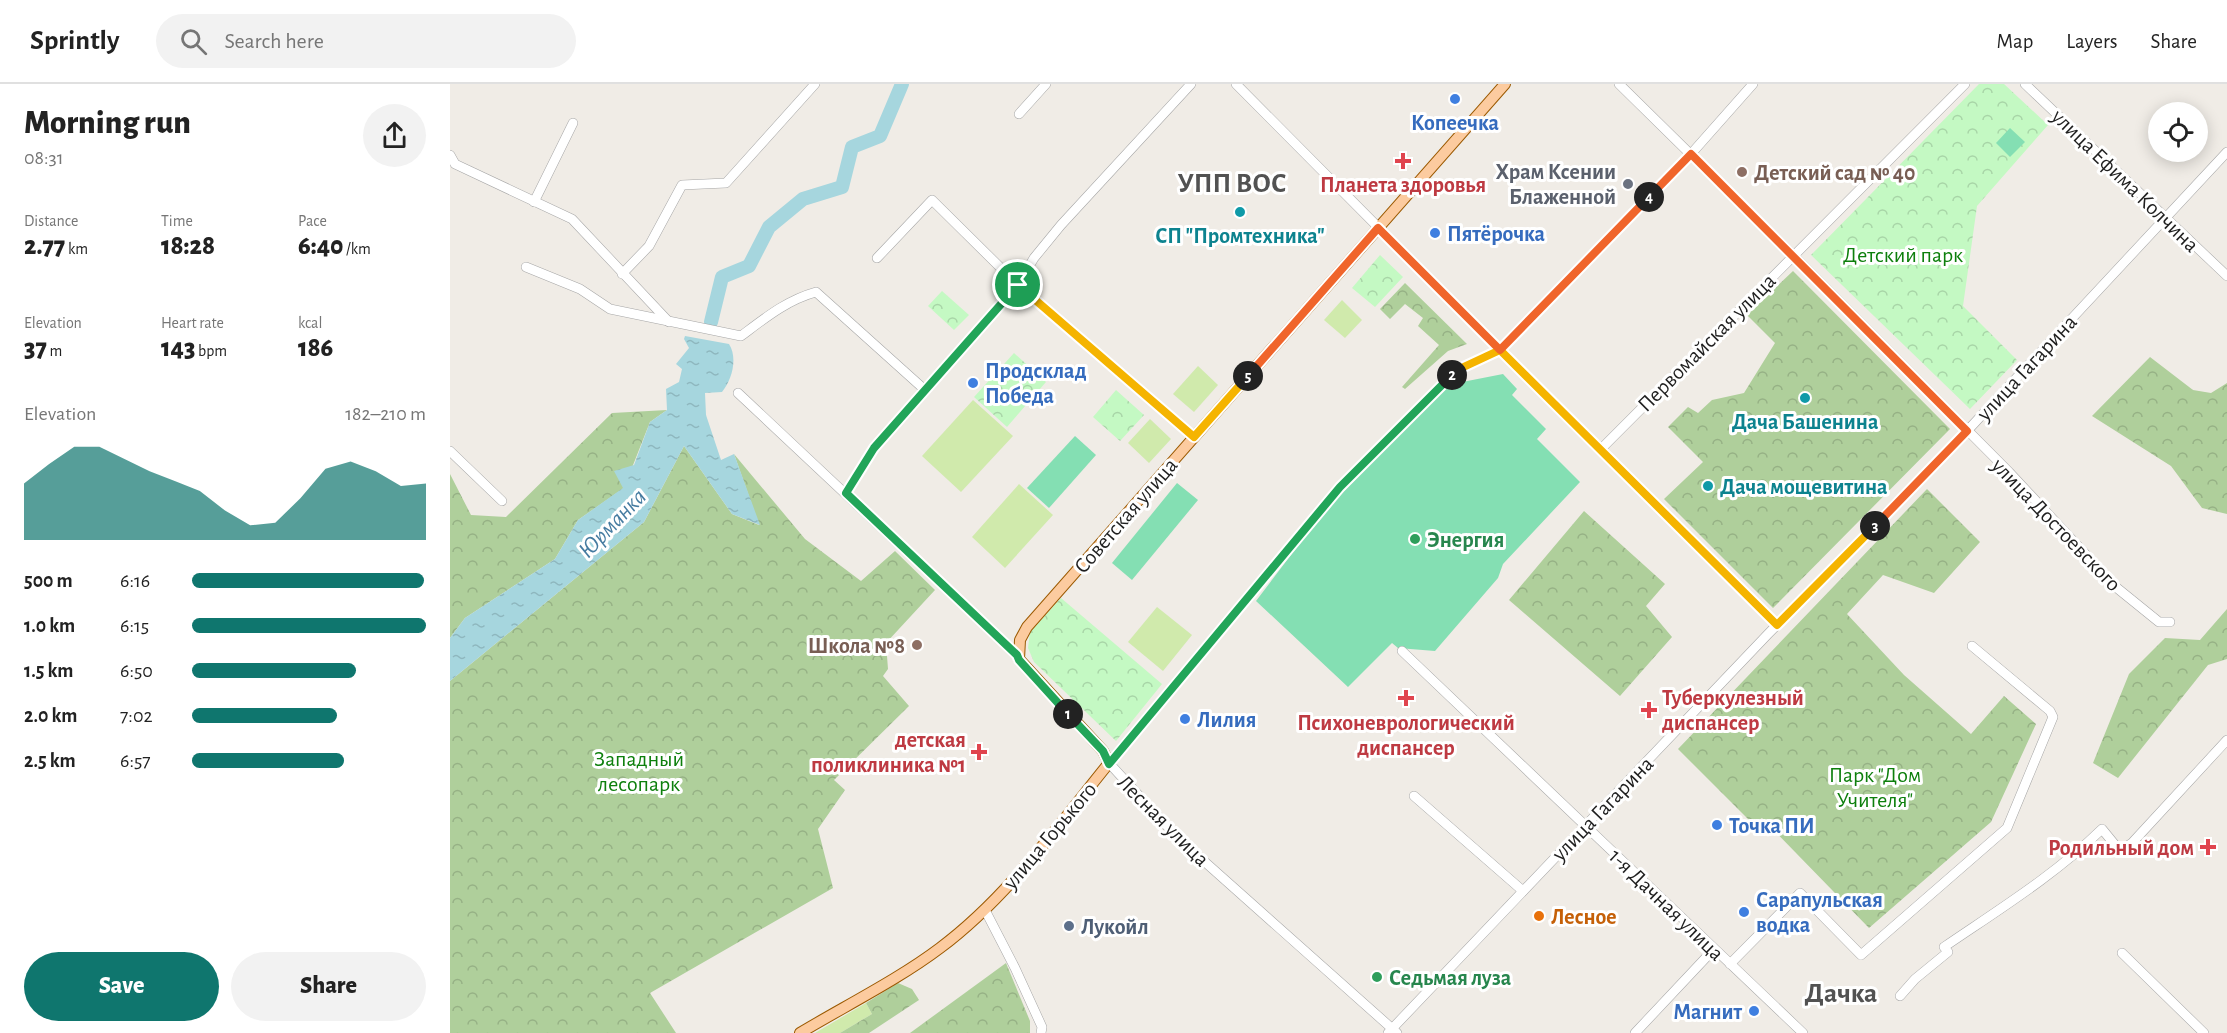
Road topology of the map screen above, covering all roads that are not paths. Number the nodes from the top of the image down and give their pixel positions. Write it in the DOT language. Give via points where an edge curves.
graph roads {
  1 [pos="815,84"];
  2 [pos="1046,84"];
  3 [pos="1191,84"];
  4 [pos="1236,84"];
  5 [pos="1505,84"];
  6 [pos="1619,84"];
  7 [pos="1754,84"];
  8 [pos="1965,84"];
  9 [pos="2025,84"];
  10 [pos="1019,114"];
  11 [pos="573,123"];
  12 [pos="2227,152"];
  13 [pos="1691,154"];
  14 [pos="450,155"];
  15 [pos="534,202"];
  16 [pos="2165,217"];
  17 [pos="1378,228"];
  18 [pos="1793,255"];
  19 [pos="878,258"];
  20 [pos="526,267"];
  21 [pos="622,274"];
  22 [pos="2227,276"];
  23 [pos="1018,285"];
  24 [pos="669,322"];
  25 [pos="1500,350"];
  26 [pos="925,390"];
  27 [pos="738,393"];
  28 [pos="1967,431"];
  29 [pos="1194,437"];
  30 [pos="1601,449"];
  31 [pos="450,451"];
  32 [pos="846,493"];
  33 [pos="502,501"];
  34 [pos="2170,622"];
  35 [pos="1777,625"];
  36 [pos="1972,646"];
  37 [pos="1402,651"];
  38 [pos="1017,655"];
  39 [pos="2227,740"];
  40 [pos="1109,764"];
  41 [pos="1414,796"];
  42 [pos="1585,826"];
  43 [pos="1523,891"];
  44 [pos="985,910"];
  45 [pos="1714,948"];
  46 [pos="2122,953"];
  47 [pos="1730,964"];
  48 [pos="1899,996"];
  49 [pos="1393,1031"];
  50 [pos="800,1033"];
  51 [pos="1041,1033"];
  52 [pos="1635,1033"];
  53 [pos="1803,1033"];
  54 [pos="2204,1033"];
  1 -- 21 [label="street" via="726,183 682,184 649,246"];
  2 -- 10 [label="street"];
  3 -- 23 [label="street" via="1061,225"];
  4 -- 17 [label="street"];
  5 -- 17 [label="main road, Советская улица"];
  6 -- 13 [label="street, улица Достоевского"];
  7 -- 13 [label="street, улица Горького"];
  8 -- 18 [label="street, Первомайская улица"];
  9 -- 16 [label="street, улица Ефима Колчина"];
  11 -- 15 [label="street"];
  12 -- 16 [label="street, улица Гагарина"];
  13 -- 18 [label="street, улица Достоевского"];
  13 -- 25 [label="street, улица Горького"];
  14 -- 15 [label="street" via="455,164"];
  15 -- 21 [label="street" via="572,219"];
  16 -- 22 [label="street, улица Ефима Колчина"];
  16 -- 28 [label="street, улица Гагарина"];
  17 -- 25 [label="street"];
  17 -- 29 [label="main road, Советская улица"];
  18 -- 28 [label="street, улица Достоевского"];
  18 -- 30 [label="street, Первомайская улица"];
  19 -- 23 [label="street" via="932,200"];
  20 -- 24 [label="street" via="580,289 610,309"];
  21 -- 24 [label="street"];
  23 -- 26 [label="street"];
  23 -- 29 [label="street"];
  24 -- 26 [label="street" via="741,336 778,308 816,292"];
  25 -- 30 [label="street"];
  25 -- 40 [label="street, улица Горького" via="1455,371 1340,487"];
  26 -- 32 [label="street" via="874,448"];
  27 -- 32 [label="street, Лесная улица"];
  28 -- 34 [label="street, улица Достоевского" via="2116,588 2159,622"];
  28 -- 35 [label="street, улица Гагарина"];
  29 -- 38 [label="main road, Советская улица" via="1027,627"];
  30 -- 35 [label="street"];
  31 -- 33 [label="street"];
  32 -- 38 [label="street, Лесная улица"];
  35 -- 42 [label="street, улица Гагарина"];
  36 -- 47 [label="street" via="2053,717 2007,828 1861,955 1800,893"];
  37 -- 42 [label="street, 1-я Дачная улица"];
  38 -- 40 [label="main road, Лесная улица" via="1103,751"];
  39 -- 48 [label="street" via="2132,843 2120,851 2102,829 2021,895 1944,947 1948,952"];
  40 -- 44 [label="main road, улица Горького"];
  40 -- 49 [label="street, Лесная улица" via="1178,838"];
  41 -- 43 [label="street"];
  42 -- 43 [label="street, улица Гагарина"];
  42 -- 45 [label="street, 1-я Дачная улица"];
  43 -- 49 [label="street, улица Гагарина"];
  44 -- 50 [label="main road, улица Горького" via="940,949"];
  44 -- 51 [label="street" via="1042,1027"];
  45 -- 47 [label="street, 1-я Дачная улица"];
  45 -- 52 [label="street"];
  46 -- 54 [label="street"];
  47 -- 53 [label="street, 1-я Дачная улица"];
}
